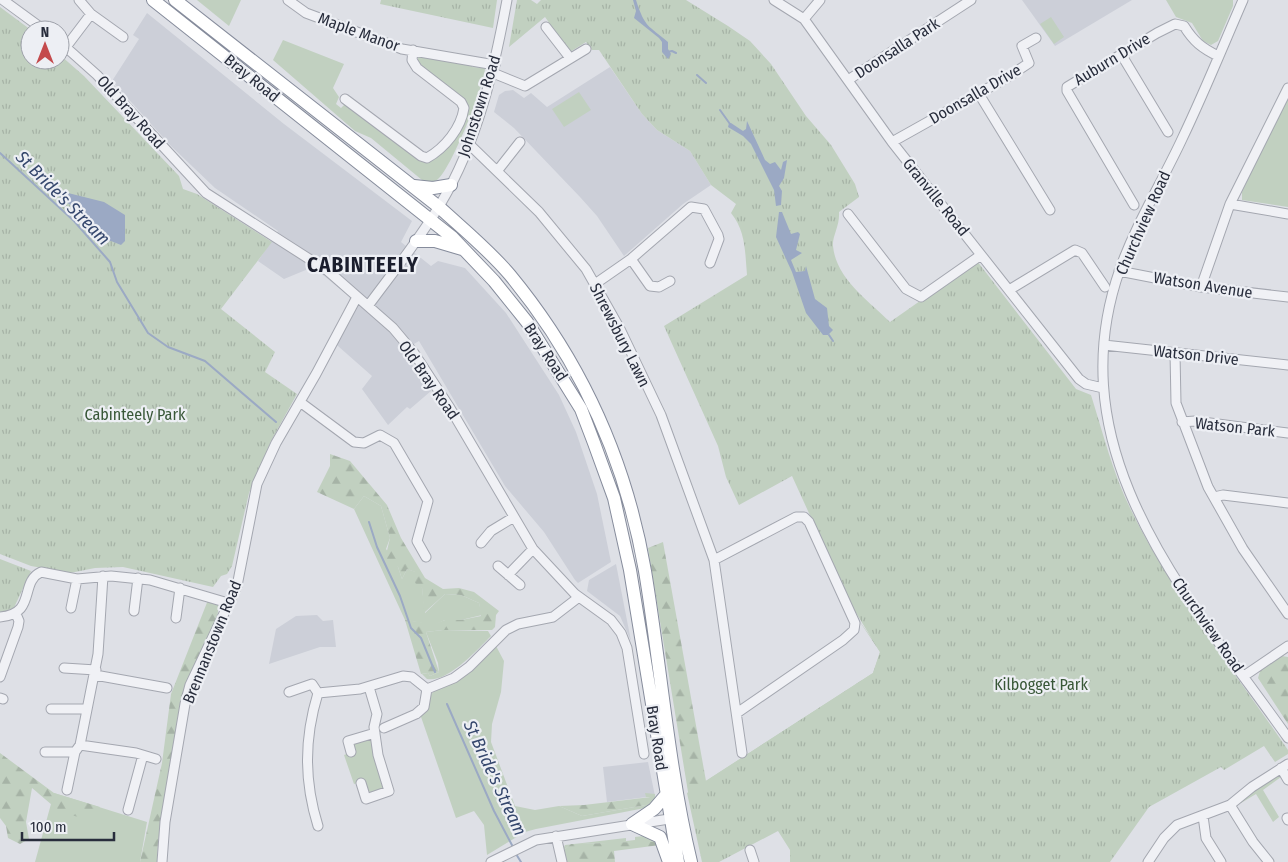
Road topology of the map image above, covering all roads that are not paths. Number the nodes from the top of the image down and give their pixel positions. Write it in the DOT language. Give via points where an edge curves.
graph roads {
  1 [pos="3,0"];
  2 [pos="79,0"];
  3 [pos="153,0"];
  4 [pos="175,0"];
  5 [pos="288,0"];
  6 [pos="507,0"];
  7 [pos="774,0"];
  8 [pos="820,0"];
  9 [pos="971,0"];
  10 [pos="1244,0"];
  11 [pos="92,14"];
  12 [pos="804,19"];
  13 [pos="30,20"];
  14 [pos="546,27"];
  15 [pos="122,37"];
  16 [pos="70,38"];
  17 [pos="1036,38"];
  18 [pos="586,48"];
  19 [pos="413,50"];
  20 [pos="70,51"];
  21 [pos="1121,54"];
  22 [pos="1218,56"];
  23 [pos="570,58"];
  24 [pos="494,69"];
  25 [pos="848,80"];
  26 [pos="1288,88"];
  27 [pos="979,94"];
  28 [pos="345,99"];
  29 [pos="1168,132"];
  30 [pos="520,142"];
  31 [pos="892,142"];
  32 [pos="470,145"];
  33 [pos="498,170"];
  34 [pos="451,184"];
  35 [pos="411,185"];
  36 [pos="1134,204"];
  37 [pos="1230,204"];
  38 [pos="439,207"];
  39 [pos="1050,210"];
  40 [pos="848,214"];
  41 [pos="1288,214"];
  42 [pos="429,221"];
  43 [pos="416,240"];
  44 [pos="464,250"];
  45 [pos="981,255"];
  46 [pos="631,259"];
  47 [pos="710,263"];
  48 [pos="1119,272"];
  49 [pos="670,281"];
  50 [pos="595,284"];
  51 [pos="1202,286"];
  52 [pos="1105,287"];
  53 [pos="1009,290"];
  54 [pos="357,297"];
  55 [pos="1288,297"];
  56 [pos="368,306"];
  57 [pos="1104,345"];
  58 [pos="1175,352"];
  59 [pos="1288,365"];
  60 [pos="1103,388"];
  61 [pos="300,402"];
  62 [pos="1182,422"];
  63 [pos="1288,433"];
  64 [pos="1214,496"];
  65 [pos="1288,503"];
  66 [pos="514,516"];
  67 [pos="481,543"];
  68 [pos="533,550"];
  69 [pos="426,558"];
  70 [pos="714,560"];
  71 [pos="498,566"];
  72 [pos="508,575"];
  73 [pos="103,576"];
  74 [pos="138,578"];
  75 [pos="77,579"];
  76 [pos="520,585"];
  77 [pos="180,588"];
  78 [pos="579,597"];
  79 [pos="228,603"];
  80 [pos="71,608"];
  81 [pos="134,611"];
  82 [pos="16,614"];
  83 [pos="1288,614"];
  84 [pos="0,617"];
  85 [pos="176,618"];
  86 [pos="1288,646"];
  87 [pos="64,668"];
  88 [pos="95,672"];
  89 [pos="1244,676"];
  90 [pos="0,677"];
  91 [pos="369,687"];
  92 [pos="167,688"];
  93 [pos="427,689"];
  94 [pos="289,692"];
  95 [pos="318,693"];
  96 [pos="51,709"];
  97 [pos="87,709"];
  98 [pos="737,713"];
  99 [pos="379,730"];
  100 [pos="1288,738"];
  101 [pos="78,749"];
  102 [pos="45,752"];
  103 [pos="351,752"];
  104 [pos="742,753"];
  105 [pos="644,754"];
  106 [pos="143,755"];
  107 [pos="156,759"];
  108 [pos="1284,766"];
  109 [pos="1288,780"];
  110 [pos="361,783"];
  111 [pos="67,790"];
  112 [pos="666,795"];
  113 [pos="1230,805"];
  114 [pos="128,810"];
  115 [pos="1203,816"];
  116 [pos="675,818"];
  117 [pos="632,824"];
  118 [pos="318,826"];
  119 [pos="556,836"];
  120 [pos="750,850"];
  121 [pos="680,858"];
  122 [pos="162,862"];
  123 [pos="491,862"];
  124 [pos="562,862"];
  125 [pos="754,862"];
  126 [pos="1148,862"];
  127 [pos="1221,862"];
  128 [pos="1270,862"];
  1 -- 13 [label="street"];
  2 -- 11 [label="street"];
  3 -- 42 [label="highway, Bray Road"];
  4 -- 35 [label="highway, Bray Road"];
  5 -- 19 [label="street, Maple Manor" via="306,13 402,49"];
  6 -- 24 [label="street, Johnstown Road"];
  7 -- 12 [label="street, Granville Road"];
  8 -- 12 [label="street"];
  9 -- 25 [label="street, Doonsalla Park"];
  10 -- 22 [label="street, Churchview Road"];
  11 -- 15 [label="street"];
  11 -- 16 [label="street"];
  12 -- 25 [label="street, Granville Road"];
  14 -- 23 [label="street"];
  17 -- 27 [label="street, Doonsalla Drive" via="1022,46 1029,63"];
  18 -- 23 [label="street"];
  19 -- 24 [label="street, Maple Manor"];
  19 -- 28 [label="street, Maple Manor" via="412,60 417,68 461,102 464,108 457,129 433,154 427,158 421,156"];
  20 -- 54 [label="street, Old Bray Road" via="97,75 202,190 328,271"];
  21 -- 22 [label="street, Auburn Drive" via="1175,24 1184,26 1201,48"];
  21 -- 29 [label="street"];
  21 -- 36 [label="street, Auburn Drive" via="1072,82 1067,91"];
  22 -- 48 [label="street, Churchview Road"];
  23 -- 24 [label="street, Maple Manor" via="525,86"];
  24 -- 32 [label="street, Johnstown Road"];
  25 -- 31 [label="street, Granville Road"];
  26 -- 37 [label="street"];
  27 -- 31 [label="street, Doonsalla Drive"];
  27 -- 39 [label="street"];
  30 -- 33 [label="street"];
  31 -- 45 [label="street, Granville Road"];
  32 -- 33 [label="street, Shrewsbury Lawn"];
  32 -- 34 [label="street, Johnstown Road"];
  33 -- 50 [label="street, Shrewsbury Lawn" via="539,212"];
  34 -- 35 [label="highway" via="433,188"];
  34 -- 38 [label="street, Johnstown Road"];
  35 -- 38 [label="highway, Bray Road"];
  37 -- 41 [label="street"];
  37 -- 51 [label="street"];
  38 -- 42 [label="street, Johnstown Road"];
  38 -- 116 [label="highway, Bray Road" via="495,259 549,326 581,378 609,440 631,507 645,571"];
  40 -- 45 [label="street" via="906,289 921,297"];
  42 -- 43 [label="street, Johnstown Road"];
  42 -- 44 [label="highway, Bray Road"];
  43 -- 44 [label="highway" via="435,241"];
  43 -- 56 [label="street, Johnstown Road"];
  44 -- 112 [label="highway, Bray Road" via="527,322 582,409 614,498 630,570"];
  45 -- 53 [label="street, Granville Road"];
  46 -- 47 [label="street" via="691,207 704,209 718,235"];
  46 -- 49 [label="street" via="650,286 659,287"];
  46 -- 50 [label="street"];
  48 -- 51 [label="street, Watson Avenue"];
  48 -- 57 [label="street, Churchview Road"];
  50 -- 70 [label="street, Shrewsbury Lawn" via="661,415"];
  51 -- 55 [label="street, Watson Avenue"];
  52 -- 53 [label="street" via="1082,253 1075,250"];
  53 -- 60 [label="street, Granville Road" via="1079,379"];
  54 -- 56 [label="street, Old Bray Road"];
  54 -- 61 [label="street, Brennanstown Road"];
  56 -- 66 [label="street, Old Bray Road" via="414,353"];
  57 -- 58 [label="street, Watson Drive"];
  57 -- 60 [label="street, Churchview Road"];
  58 -- 59 [label="street, Watson Drive"];
  58 -- 62 [label="street" via="1176,403"];
  60 -- 89 [label="street, Churchview Road" via="1118,458 1134,505 1172,574"];
  61 -- 69 [label="street" via="354,442 364,443 380,435 394,443 428,501 417,541"];
  61 -- 79 [label="street, Brennanstown Road" via="257,484 240,573"];
  62 -- 63 [label="street, Watson Park"];
  62 -- 64 [label="street"];
  64 -- 65 [label="street"];
  64 -- 83 [label="street" via="1243,549"];
  66 -- 67 [label="street" via="491,531"];
  66 -- 68 [label="street, Old Bray Road"];
  68 -- 72 [label="street"];
  68 -- 78 [label="street, Old Bray Road"];
  70 -- 98 [label="street, Shrewsbury Lawn"];
  70 -- 98 [label="street" via="796,517 804,517 855,623 848,636"];
  71 -- 72 [label="street"];
  72 -- 76 [label="street"];
  73 -- 74 [label="street"];
  73 -- 75 [label="street"];
  73 -- 88 [label="street"];
  74 -- 77 [label="street"];
  74 -- 81 [label="street"];
  75 -- 80 [label="street"];
  75 -- 82 [label="street" via="41,572 33,579"];
  77 -- 79 [label="street"];
  77 -- 85 [label="street"];
  78 -- 93 [label="street" via="553,617 518,624 506,630 469,667 454,678"];
  78 -- 105 [label="street, Old Bray Road" via="611,620 621,633 627,648"];
  79 -- 122 [label="street, Brennanstown Road" via="190,685 185,704 165,822"];
  82 -- 84 [label="street"];
  82 -- 90 [label="street" via="18,627"];
  86 -- 89 [label="street"];
  87 -- 88 [label="street"];
  88 -- 92 [label="street"];
  88 -- 97 [label="street"];
  89 -- 100 [label="street, Churchview Road"];
  91 -- 93 [label="street" via="403,676 412,677"];
  91 -- 95 [label="street"];
  91 -- 99 [label="street"];
  93 -- 99 [label="street" via="424,707 416,714"];
  94 -- 95 [label="street" via="312,684"];
  95 -- 118 [label="street" via="306,756 311,818"];
  96 -- 97 [label="street"];
  97 -- 101 [label="street"];
  98 -- 104 [label="street, Shrewsbury Lawn"];
  99 -- 103 [label="street" via="348,741"];
  99 -- 110 [label="street" via="382,771 389,791 366,799"];
  101 -- 102 [label="street"];
  101 -- 106 [label="street"];
  101 -- 111 [label="street"];
  106 -- 107 [label="street"];
  106 -- 114 [label="street"];
  108 -- 109 [label="street"];
  108 -- 113 [label="street"];
  112 -- 116 [label="highway, Bray Road"];
  112 -- 117 [label="highway" via="654,809"];
  113 -- 115 [label="street"];
  113 -- 128 [label="street"];
  115 -- 126 [label="street" via="1188,819 1173,829"];
  115 -- 127 [label="street" via="1206,838"];
  116 -- 117 [label="street"];
  116 -- 121 [label="highway, Bray Road"];
  117 -- 119 [label="street"];
  117 -- 121 [label="highway" via="660,837"];
  119 -- 123 [label="street" via="542,838"];
  119 -- 124 [label="street"];
  120 -- 125 [label="street"];
}
